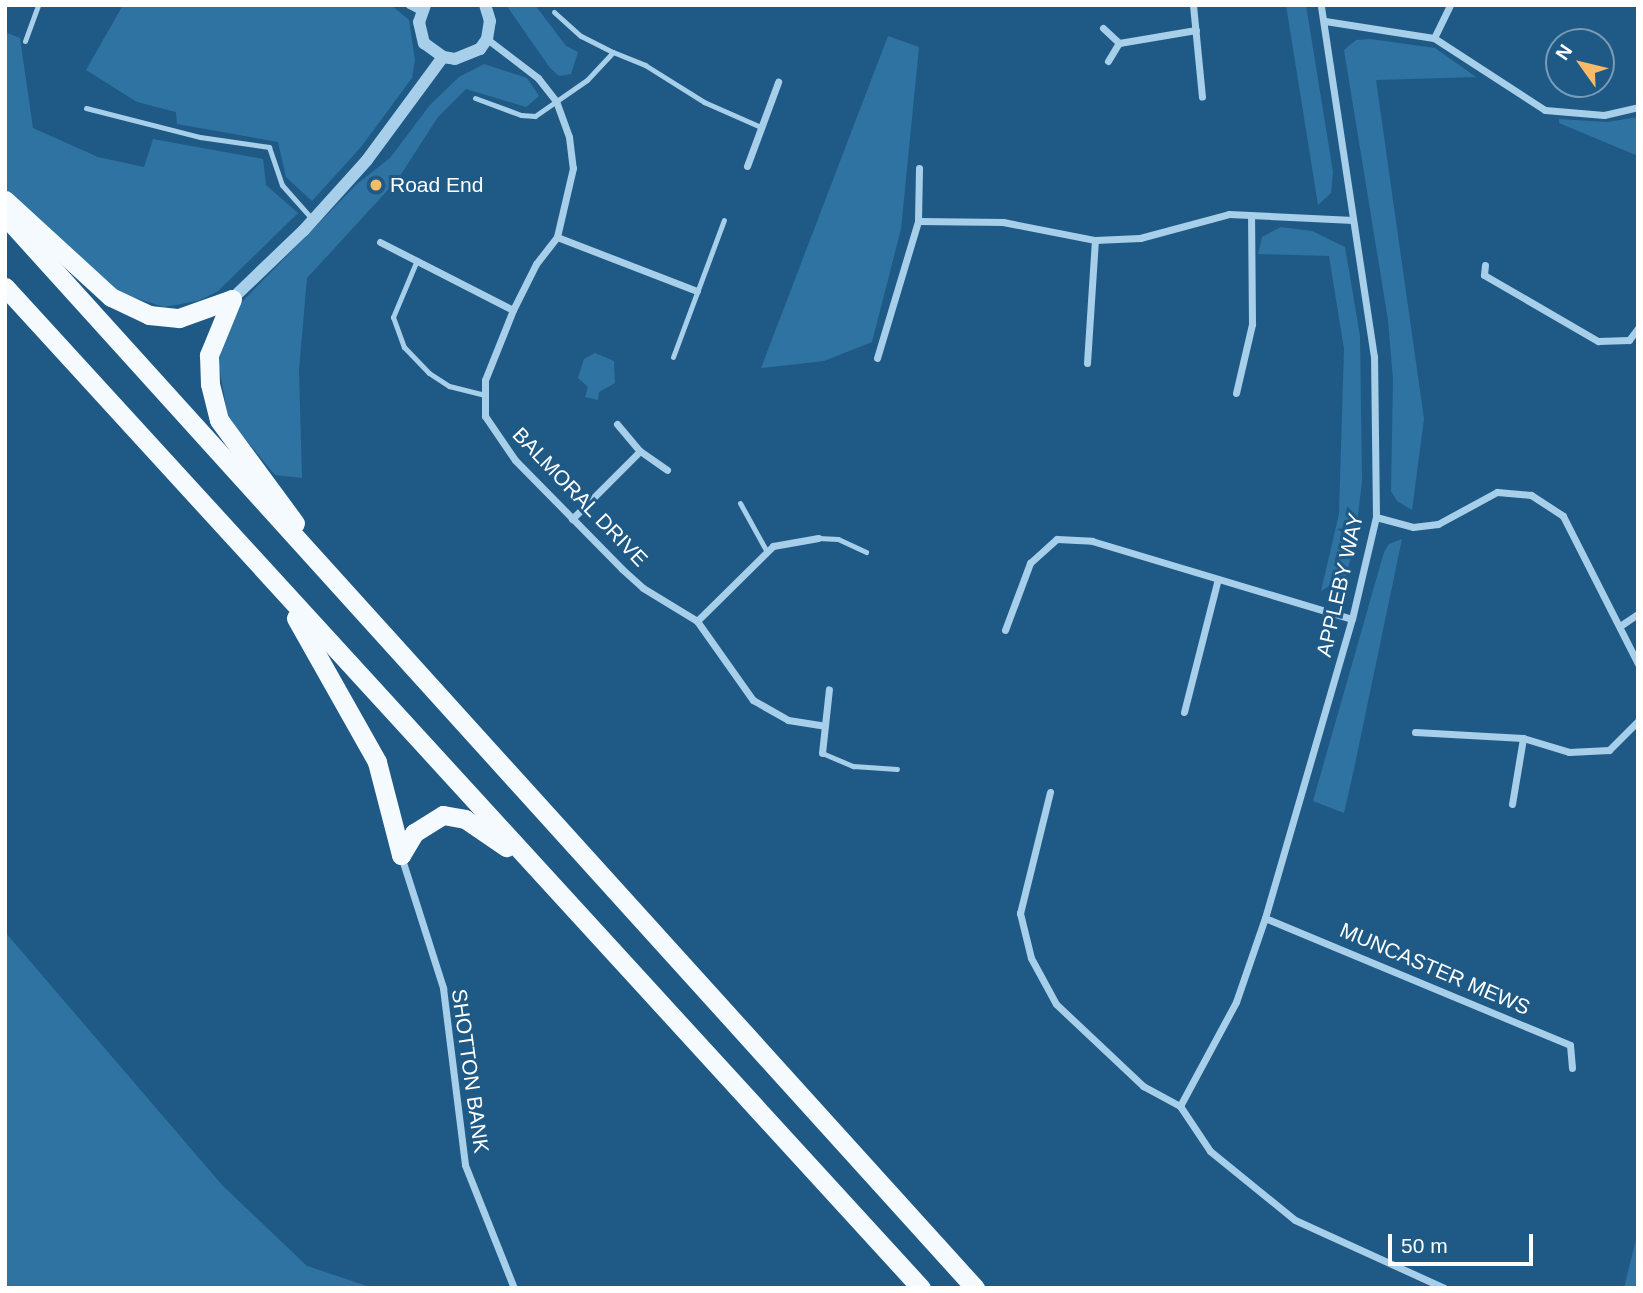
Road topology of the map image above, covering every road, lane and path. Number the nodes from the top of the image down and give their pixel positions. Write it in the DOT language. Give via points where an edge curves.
graph roads {
  1 [pos="38,5"];
  2 [pos="409,5"];
  3 [pos="485,5"];
  4 [pos="1193,5"];
  5 [pos="1321,5"];
  6 [pos="1450,5"];
  7 [pos="423,8"];
  8 [pos="554,12"];
  9 [pos="1325,21"];
  10 [pos="1103,28"];
  11 [pos="1196,30"];
  12 [pos="1434,38"];
  13 [pos="487,39"];
  14 [pos="25,41"];
  15 [pos="1119,43"];
  16 [pos="612,52"];
  17 [pos="443,58"];
  18 [pos="1108,61"];
  19 [pos="778,82"];
  20 [pos="1202,97"];
  21 [pos="475,98"];
  22 [pos="556,101"];
  23 [pos="1638,107"];
  24 [pos="86,108"];
  25 [pos="761,127"];
  26 [pos="747,166"];
  27 [pos="919,168"];
  28 [pos="5,200"];
  29 [pos="5,216"];
  30 [pos="1251,217"];
  31 [pos="313,220"];
  32 [pos="724,220"];
  33 [pos="1353,220"];
  34 [pos="918,221"];
  35 [pos="557,237"];
  36 [pos="1095,240"];
  37 [pos="380,242"];
  38 [pos="417,260"];
  39 [pos="1485,265"];
  40 [pos="5,287"];
  41 [pos="696,290"];
  42 [pos="232,299"];
  43 [pos="513,310"];
  44 [pos="1638,328"];
  45 [pos="673,357"];
  46 [pos="877,358"];
  47 [pos="1087,363"];
  48 [pos="1236,393"];
  49 [pos="482,394"];
  50 [pos="617,424"];
  51 [pos="640,451"];
  52 [pos="667,470"];
  53 [pos="740,503"];
  54 [pos="1376,517"];
  55 [pos="572,519"];
  56 [pos="818,538"];
  57 [pos="767,552"];
  58 [pos="866,552"];
  59 [pos="1218,579"];
  60 [pos="334,581"];
  61 [pos="275,583"];
  62 [pos="1638,614"];
  63 [pos="1352,618"];
  64 [pos="697,621"];
  65 [pos="1620,626"];
  66 [pos="1005,630"];
  67 [pos="1638,664"];
  68 [pos="828,689"];
  69 [pos="1184,712"];
  70 [pos="1638,721"];
  71 [pos="825,726"];
  72 [pos="1415,732"];
  73 [pos="1523,738"];
  74 [pos="822,753"];
  75 [pos="897,769"];
  76 [pos="1049,792"];
  77 [pos="1512,804"];
  78 [pos="401,855"];
  79 [pos="536,868"];
  80 [pos="1265,918"];
  81 [pos="1572,1068"];
  82 [pos="1180,1106"];
  83 [pos="514,1288"];
  84 [pos="921,1288"];
  85 [pos="975,1288"];
  86 [pos="1444,1288"];
  1 -- 14 [label="lane"];
  2 -- 7 [label="street"];
  3 -- 13 [label="street" via="490,21"];
  4 -- 11 [label="street"];
  5 -- 9 [label="street, APPLEBY WAY"];
  6 -- 12 [label="street"];
  7 -- 17 [label="street" via="424,43"];
  8 -- 16 [label="lane" via="581,36"];
  9 -- 12 [label="street"];
  9 -- 33 [label="street, APPLEBY WAY"];
  10 -- 15 [label="street"];
  11 -- 15 [label="street"];
  11 -- 20 [label="street"];
  12 -- 23 [label="street" via="1545,110 1604,115"];
  13 -- 17 [label="street" via="467,57"];
  13 -- 22 [label="street" via="538,78"];
  15 -- 18 [label="street"];
  16 -- 22 [label="lane" via="587,80"];
  16 -- 25 [label="lane"];
  17 -- 31 [label="street" via="390,132"];
  19 -- 25 [label="street"];
  21 -- 22 [label="lane" via="535,116"];
  22 -- 35 [label="street" via="569,137 573,168"];
  24 -- 31 [label="lane" via="200,137 269,148 282,185"];
  25 -- 26 [label="street"];
  27 -- 34 [label="street"];
  28 -- 42 [label="highway" via="111,297 149,315 179,317"];
  29 -- 60 [label="highway"];
  30 -- 33 [label="street"];
  30 -- 36 [label="street" via="1229,214 1140,239"];
  30 -- 48 [label="street" via="1252,324"];
  31 -- 42 [label="street"];
  32 -- 41 [label="lane"];
  33 -- 54 [label="street, APPLEBY WAY" via="1374,357"];
  34 -- 36 [label="street" via="1003,222"];
  34 -- 46 [label="street"];
  35 -- 41 [label="street"];
  35 -- 43 [label="street" via="536,264"];
  36 -- 47 [label="street"];
  37 -- 38 [label="street"];
  38 -- 43 [label="street"];
  38 -- 49 [label="lane" via="393,317 404,347 449,386"];
  39 -- 44 [label="street" via="1484,275 1598,341 1629,340"];
  40 -- 61 [label="highway"];
  41 -- 45 [label="lane"];
  42 -- 60 [label="highway" via="209,355 219,420"];
  43 -- 49 [label="street"];
  49 -- 55 [label="street, BALMORAL DRIVE" via="485,416 502,443"];
  50 -- 51 [label="street"];
  51 -- 52 [label="street"];
  51 -- 55 [label="street"];
  53 -- 57 [label="lane"];
  54 -- 63 [label="street, APPLEBY WAY"];
  54 -- 65 [label="street" via="1413,527 1438,524 1497,492 1531,495 1563,516 1605,606"];
  55 -- 64 [label="street, BALMORAL DRIVE" via="643,588"];
  56 -- 57 [label="street" via="773,546"];
  56 -- 58 [label="lane" via="838,539"];
  57 -- 64 [label="street"];
  59 -- 63 [label="street"];
  59 -- 66 [label="street" via="1092,541 1057,540 1030,563"];
  59 -- 69 [label="street"];
  60 -- 85 [label="highway"];
  61 -- 78 [label="highway" via="377,762"];
  61 -- 79 [label="highway"];
  62 -- 65 [label="street"];
  63 -- 80 [label="street, APPLEBY WAY"];
  64 -- 71 [label="street, BALMORAL DRIVE" via="753,700 789,720"];
  65 -- 67 [label="street"];
  68 -- 71 [label="street"];
  70 -- 73 [label="street" via="1609,750 1569,752"];
  71 -- 74 [label="street"];
  72 -- 73 [label="street"];
  73 -- 77 [label="street"];
  74 -- 75 [label="lane" via="853,766"];
  76 -- 82 [label="street" via="1020,913 1031,958 1056,1004 1143,1086"];
  78 -- 79 [label="highway" via="414,833 443,815 465,818"];
  78 -- 83 [label="street, SHOTTON BANK" via="443,988 465,1165"];
  79 -- 84 [label="highway"];
  80 -- 81 [label="street, MUNCASTER MEWS" via="1570,1045"];
  80 -- 82 [label="street, APPLEBY WAY" via="1236,1002"];
  82 -- 86 [label="street" via="1210,1151 1295,1220"];
}
